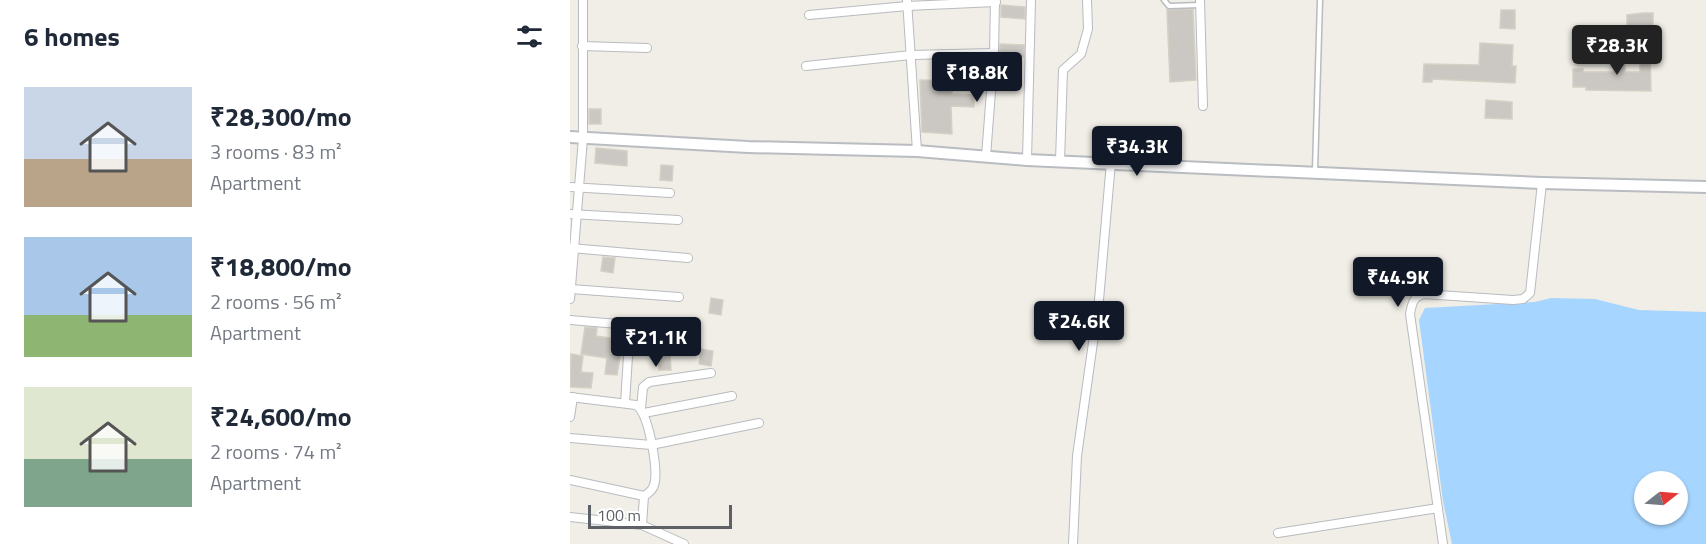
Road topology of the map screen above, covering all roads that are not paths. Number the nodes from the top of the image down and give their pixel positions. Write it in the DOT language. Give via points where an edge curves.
graph roads {
  1 [pos="583,0"];
  2 [pos="1031,0"];
  3 [pos="1087,0"];
  4 [pos="1164,0"];
  5 [pos="1320,0"];
  6 [pos="995,1"];
  7 [pos="907,3"];
  8 [pos="1200,3"];
  9 [pos="809,15"];
  10 [pos="582,46"];
  11 [pos="647,48"];
  12 [pos="994,52"];
  13 [pos="911,55"];
  14 [pos="806,66"];
  15 [pos="1203,106"];
  16 [pos="570,137"];
  17 [pos="583,138"];
  18 [pos="917,151"];
  19 [pos="986,156"];
  20 [pos="1027,160"];
  21 [pos="1060,161"];
  22 [pos="1111,162"];
  23 [pos="1315,171"];
  24 [pos="1542,183"];
  25 [pos="1706,186"];
  26 [pos="570,187"];
  27 [pos="579,188"];
  28 [pos="670,193"];
  29 [pos="574,214"];
  30 [pos="678,220"];
  31 [pos="573,248"];
  32 [pos="688,258"];
  33 [pos="571,285"];
  34 [pos="680,297"];
  35 [pos="570,298"];
  36 [pos="570,320"];
  37 [pos="680,323"];
  38 [pos="630,324"];
  39 [pos="711,373"];
  40 [pos="732,396"];
  41 [pos="571,397"];
  42 [pos="625,404"];
  43 [pos="643,410"];
  44 [pos="570,417"];
  45 [pos="759,423"];
  46 [pos="570,438"];
  47 [pos="651,445"];
  48 [pos="570,480"];
  49 [pos="644,496"];
  50 [pos="1438,508"];
  51 [pos="570,517"];
  52 [pos="642,525"];
  53 [pos="1278,533"];
  54 [pos="684,544"];
  55 [pos="1073,544"];
  56 [pos="1443,544"];
  1 -- 10 [label="street"];
  2 -- 20 [label="street"];
  3 -- 21 [label="street" via="1088,29 1081,54 1063,70"];
  4 -- 8 [label="lane" via="1169,6"];
  5 -- 23 [label="lane"];
  6 -- 7 [label="street"];
  6 -- 12 [label="street"];
  7 -- 9 [label="street"];
  7 -- 13 [label="street"];
  8 -- 15 [label="street"];
  10 -- 11 [label="street"];
  10 -- 17 [label="street"];
  12 -- 13 [label="street"];
  12 -- 19 [label="street"];
  13 -- 14 [label="street"];
  13 -- 18 [label="street"];
  16 -- 17 [label="street"];
  17 -- 18 [label="street"];
  17 -- 27 [label="street"];
  18 -- 19 [label="street"];
  19 -- 20 [label="street"];
  20 -- 21 [label="street"];
  21 -- 22 [label="street"];
  22 -- 23 [label="street"];
  22 -- 55 [label="street" via="1099,300 1077,456"];
  23 -- 24 [label="street"];
  24 -- 25 [label="street"];
  24 -- 50 [label="street" via="1530,293 1513,300 1424,294 1412,302 1410,314"];
  26 -- 27 [label="street"];
  27 -- 28 [label="street"];
  27 -- 29 [label="street"];
  29 -- 30 [label="street"];
  29 -- 31 [label="street"];
  31 -- 32 [label="street"];
  31 -- 33 [label="street"];
  33 -- 34 [label="street"];
  33 -- 35 [label="street"];
  36 -- 38 [label="street"];
  37 -- 38 [label="street"];
  38 -- 42 [label="street"];
  39 -- 43 [label="street" via="649,382 643,387"];
  40 -- 43 [label="street"];
  41 -- 42 [label="street"];
  41 -- 44 [label="street"];
  42 -- 43 [label="street"];
  43 -- 47 [label="street"];
  45 -- 47 [label="street"];
  46 -- 47 [label="street"];
  47 -- 49 [label="street" via="655,482"];
  48 -- 49 [label="street"];
  49 -- 52 [label="street"];
  50 -- 53 [label="street"];
  50 -- 56 [label="street"];
  51 -- 52 [label="street"];
  52 -- 54 [label="street"];
}
